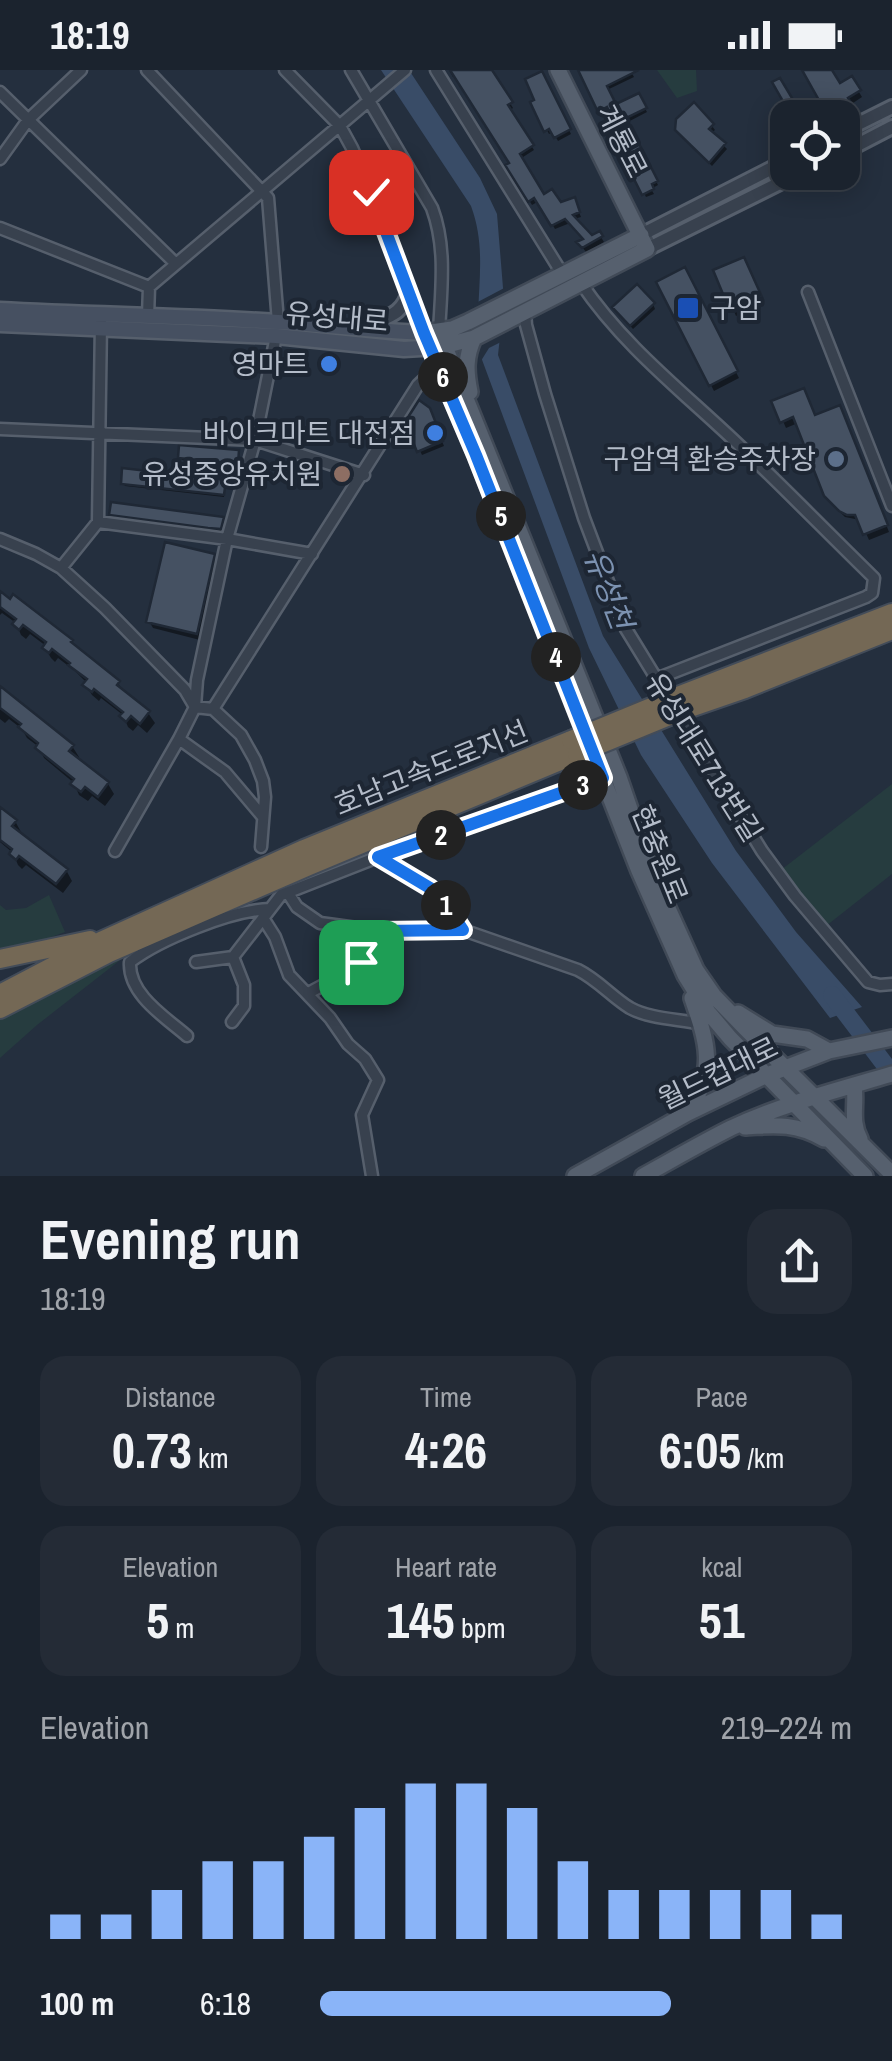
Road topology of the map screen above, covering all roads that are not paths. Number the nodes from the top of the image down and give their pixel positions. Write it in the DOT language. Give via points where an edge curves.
graph roads {
  1 [pos="80,70"];
  2 [pos="147,70"];
  3 [pos="285,70"];
  4 [pos="351,70"];
  5 [pos="405,70"];
  6 [pos="436,70"];
  7 [pos="558,70"];
  8 [pos="0,92"];
  9 [pos="369,100"];
  10 [pos="892,107"];
  11 [pos="28,120"];
  12 [pos="860,123"];
  13 [pos="340,126"];
  14 [pos="892,127"];
  15 [pos="860,143"];
  16 [pos="0,159"];
  17 [pos="770,170"];
  18 [pos="770,186"];
  19 [pos="263,190"];
  20 [pos="0,228"];
  21 [pos="644,242"];
  22 [pos="176,264"];
  23 [pos="563,275"];
  24 [pos="581,283"];
  25 [pos="149,287"];
  26 [pos="409,291"];
  27 [pos="808,292"];
  28 [pos="521,308"];
  29 [pos="0,310"];
  30 [pos="148,316"];
  31 [pos="101,322"];
  32 [pos="0,324"];
  33 [pos="362,328"];
  34 [pos="277,329"];
  35 [pos="471,330"];
  36 [pos="434,340"];
  37 [pos="438,366"];
  38 [pos="0,429"];
  39 [pos="99,434"];
  40 [pos="254,440"];
  41 [pos="486,451"];
  42 [pos="364,474"];
  43 [pos="892,506"];
  44 [pos="98,522"];
  45 [pos="228,539"];
  46 [pos="0,540"];
  47 [pos="312,554"];
  48 [pos="61,568"];
  49 [pos="892,613"];
  50 [pos="892,630"];
  51 [pos="656,680"];
  52 [pos="681,703"];
  53 [pos="195,707"];
  54 [pos="213,709"];
  55 [pos="180,739"];
  56 [pos="574,747"];
  57 [pos="603,778"];
  58 [pos="263,817"];
  59 [pos="261,847"];
  60 [pos="115,852"];
  61 [pos="378,857"];
  62 [pos="282,892"];
  63 [pos="266,913"];
  64 [pos="463,930"];
  65 [pos="379,931"];
  66 [pos="115,935"];
  67 [pos="233,957"];
  68 [pos="0,958"];
  69 [pos="196,962"];
  70 [pos="684,976"];
  71 [pos="892,984"];
  72 [pos="0,994"];
  73 [pos="307,994"];
  74 [pos="714,996"];
  75 [pos="0,1009"];
  76 [pos="232,1022"];
  77 [pos="701,1024"];
  78 [pos="186,1036"];
  79 [pos="892,1038"];
  80 [pos="829,1051"];
  81 [pos="785,1068"];
  82 [pos="892,1074"];
  83 [pos="767,1075"];
  84 [pos="854,1085"];
  85 [pos="814,1097"];
  86 [pos="794,1103"];
  87 [pos="688,1113"];
  88 [pos="731,1128"];
  89 [pos="862,1146"];
  90 [pos="842,1153"];
  91 [pos="861,1174"];
  92 [pos="892,1174"];
  93 [pos="372,1176"];
  94 [pos="575,1176"];
  95 [pos="643,1176"];
  1 -- 11 [label="street"];
  2 -- 19 [label="street"];
  3 -- 13 [label="street"];
  4 -- 9 [label="street"];
  5 -- 9 [label="street"];
  6 -- 23 [label="street"];
  7 -- 21 [label="main road, 계룡로"];
  8 -- 11 [label="street"];
  9 -- 13 [label="street"];
  9 -- 36 [label="street" via="438,225 442,269"];
  10 -- 12 [label="street"];
  11 -- 16 [label="street"];
  11 -- 22 [label="street"];
  13 -- 19 [label="street"];
  13 -- 26 [label="street"];
  14 -- 15 [label="street"];
  17 -- 21 [label="street, 유성대로"];
  18 -- 21 [label="street, 유성대로"];
  19 -- 22 [label="street"];
  19 -- 34 [label="street"];
  20 -- 25 [label="street"];
  21 -- 23 [label="main road"];
  21 -- 24 [label="main road, 유성대로"];
  22 -- 25 [label="street"];
  23 -- 28 [label="main road"];
  24 -- 28 [label="main road, 유성대로"];
  24 -- 51 [label="street" via="655,367 874,578 866,597"];
  25 -- 30 [label="street"];
  26 -- 33 [label="street" via="400,311"];
  26 -- 36 [label="street"];
  27 -- 43 [label="street"];
  28 -- 35 [label="main road, 유성대로"];
  28 -- 51 [label="street, 유성대로713번길" via="590,534 626,629"];
  29 -- 31 [label="main road, 유성대로"];
  30 -- 31 [label="main road, 유성대로"];
  30 -- 34 [label="main road, 유성대로"];
  31 -- 32 [label="main road, 유성대로"];
  31 -- 34 [label="main road, 유성대로"];
  31 -- 39 [label="street"];
  33 -- 34 [label="main road, 유성대로"];
  33 -- 36 [label="main road, 유성대로"];
  34 -- 36 [label="main road, 유성대로" via="404,348"];
  34 -- 40 [label="street"];
  35 -- 36 [label="main road, 유성대로"];
  35 -- 41 [label="main road" via="466,365"];
  36 -- 37 [label="main road, 현충원로"];
  36 -- 41 [label="main road"];
  37 -- 42 [label="street" via="418,385"];
  37 -- 57 [label="main road, 현충원로"];
  38 -- 39 [label="street"];
  39 -- 40 [label="street"];
  39 -- 44 [label="street"];
  40 -- 42 [label="street"];
  40 -- 45 [label="street"];
  41 -- 74 [label="main road, 현충원로" via="668,911"];
  42 -- 47 [label="street"];
  44 -- 45 [label="street"];
  44 -- 48 [label="street"];
  45 -- 47 [label="street"];
  45 -- 53 [label="street"];
  46 -- 48 [label="street"];
  47 -- 54 [label="street"];
  48 -- 53 [label="street"];
  49 -- 52 [label="highway, 호남고속도로지선"];
  50 -- 52 [label="highway, 호남고속도로지선" via="744,689"];
  51 -- 71 [label="street, 유성대로713번길" via="795,896 868,982"];
  52 -- 56 [label="highway, 호남고속도로지선, bridge"];
  53 -- 54 [label="street"];
  53 -- 55 [label="street"];
  54 -- 58 [label="street" via="241,734 255,760 266,797"];
  55 -- 58 [label="street" via="224,772"];
  55 -- 60 [label="street"];
  56 -- 66 [label="highway, 호남고속도로지선" via="304,849"];
  56 -- 75 [label="highway, 호남고속도로지선" via="127,945"];
  57 -- 61 [label="street"];
  57 -- 70 [label="main road, 현충원로"];
  58 -- 59 [label="street"];
  61 -- 62 [label="street"];
  61 -- 64 [label="street" via="430,888"];
  62 -- 63 [label="street"];
  62 -- 65 [label="street" via="320,923"];
  63 -- 67 [label="street"];
  63 -- 73 [label="street" via="290,974"];
  63 -- 78 [label="street" via="227,916 130,962 142,996"];
  64 -- 65 [label="street"];
  64 -- 77 [label="street" via="578,970 641,1014"];
  65 -- 73 [label="street" via="368,957"];
  66 -- 68 [label="highway"];
  66 -- 72 [label="highway, 호남고속도로지선"];
  67 -- 69 [label="street"];
  67 -- 76 [label="street" via="244,1006"];
  70 -- 77 [label="main road"];
  70 -- 83 [label="main road, 현충원로"];
  73 -- 93 [label="street" via="378,1080 362,1115"];
  74 -- 80 [label="main road" via="772,1034 807,1039"];
  74 -- 81 [label="main road, 현충원로"];
  77 -- 87 [label="main road" via="707,1071"];
  79 -- 80 [label="main road, 월드컵대로"];
  80 -- 81 [label="main road, 월드컵대로"];
  81 -- 83 [label="main road, 월드컵대로"];
  81 -- 85 [label="main road, 현충원로"];
  82 -- 84 [label="main road, 월드컵대로"];
  83 -- 86 [label="main road, 현충원로"];
  83 -- 87 [label="main road, 월드컵대로"];
  84 -- 85 [label="main road, 월드컵대로"];
  84 -- 89 [label="main road" via="852,1118"];
  85 -- 86 [label="main road, 월드컵대로"];
  85 -- 89 [label="main road, 현충원로"];
  86 -- 88 [label="main road, 월드컵대로"];
  86 -- 90 [label="main road, 현충원로"];
  87 -- 94 [label="main road, 월드컵대로"];
  88 -- 90 [label="main road" via="793,1126"];
  88 -- 95 [label="main road, 월드컵대로"];
  89 -- 92 [label="main road, 현충원로"];
  90 -- 91 [label="main road, 현충원로"];
}
